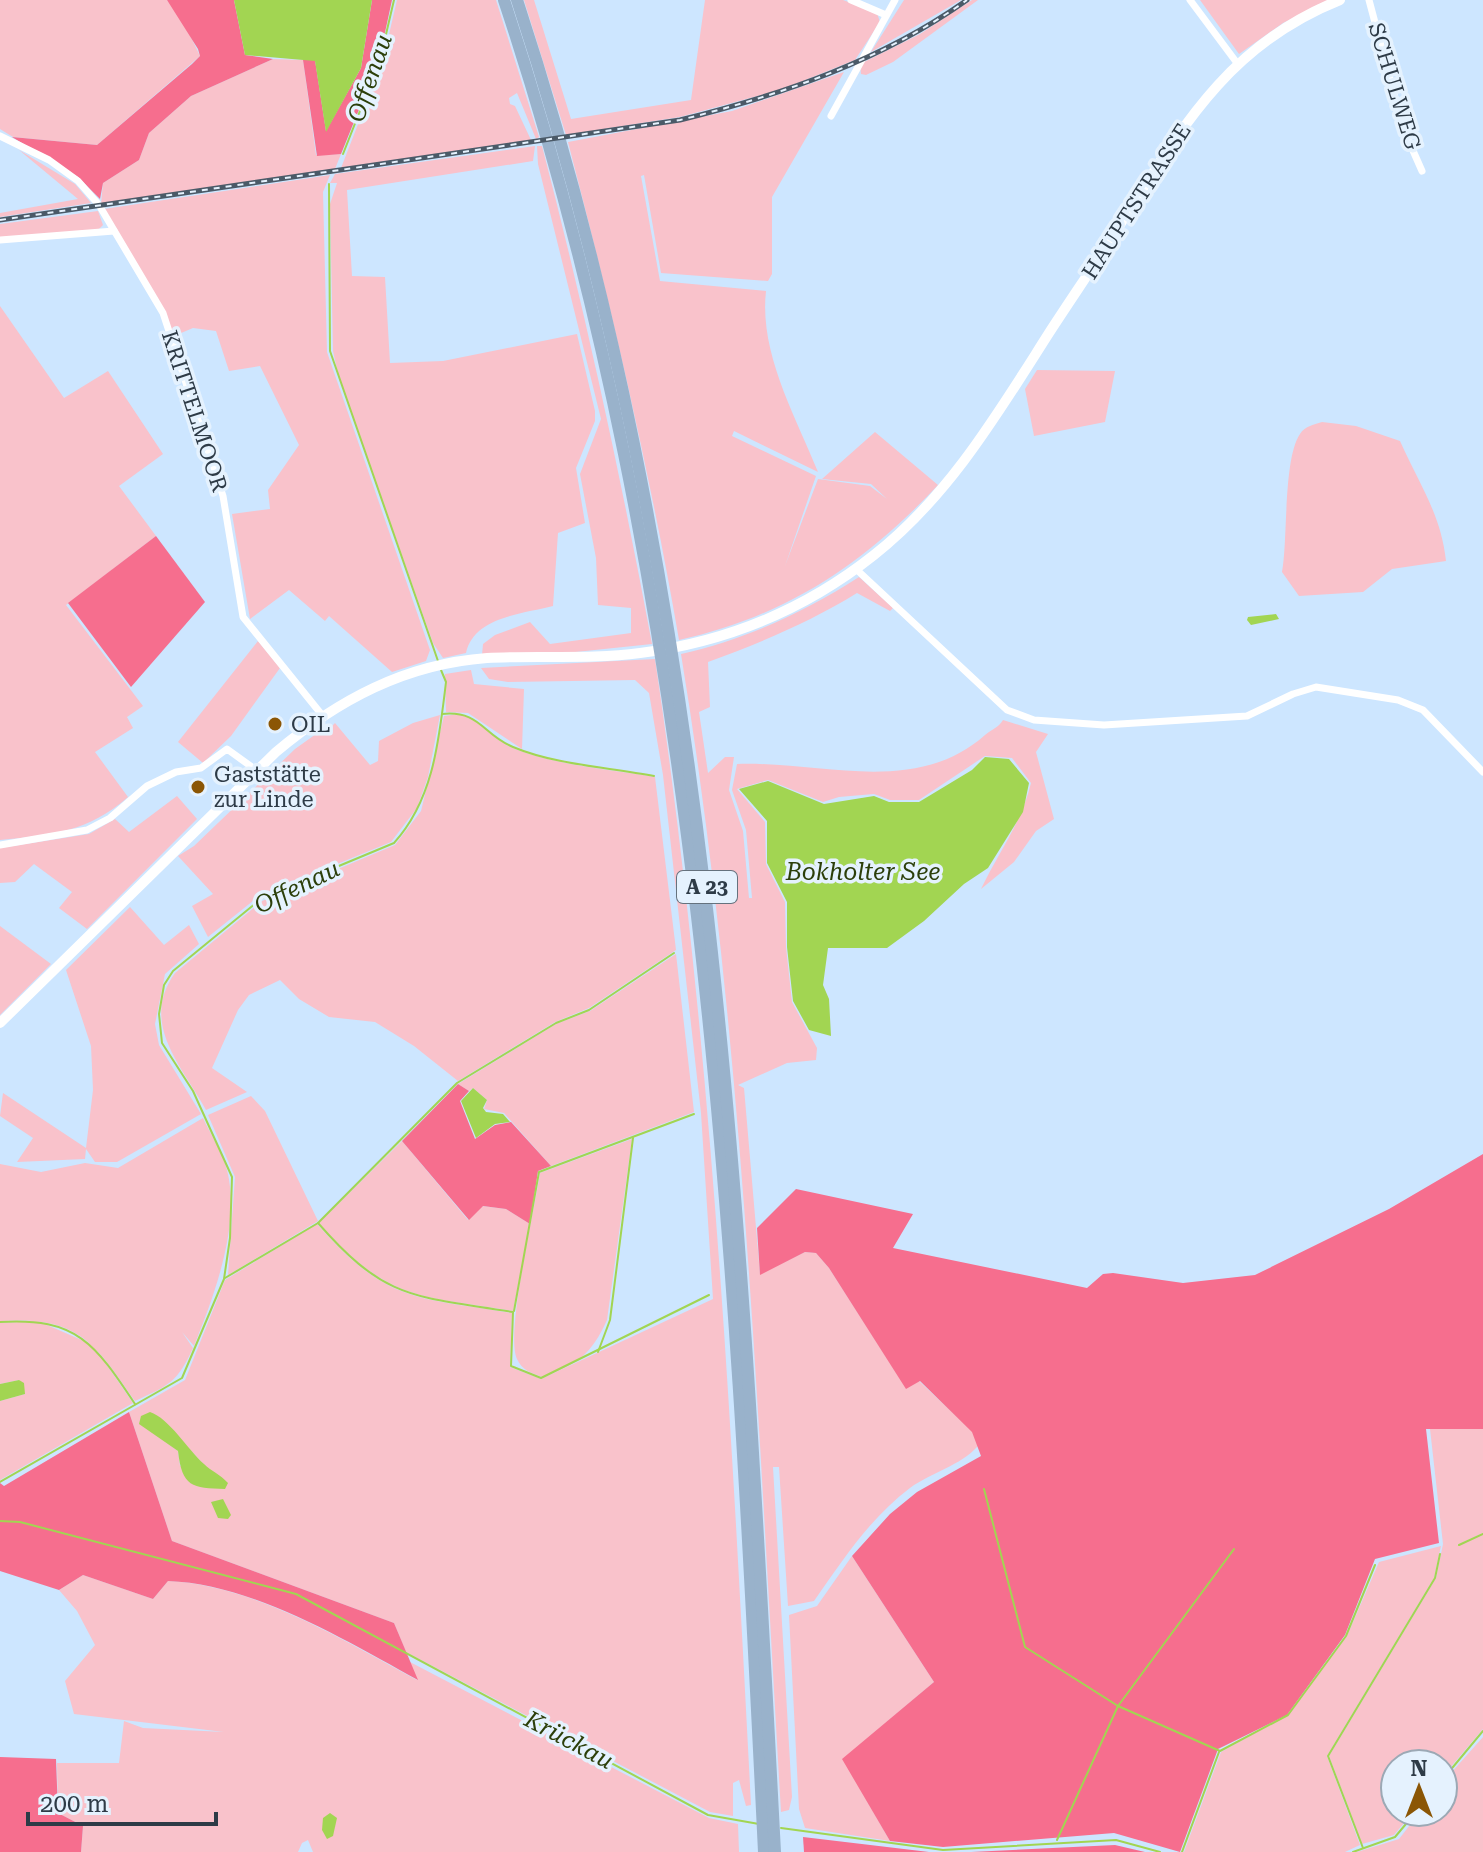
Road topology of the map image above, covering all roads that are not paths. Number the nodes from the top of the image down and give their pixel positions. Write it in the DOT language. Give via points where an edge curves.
graph roads {
  1 [pos="504,0"];
  2 [pos="517,0"];
  3 [pos="851,0"];
  4 [pos="895,0"];
  5 [pos="1190,0"];
  6 [pos="1340,0"];
  7 [pos="1369,0"];
  8 [pos="886,15"];
  9 [pos="1237,63"];
  10 [pos="831,116"];
  11 [pos="0,136"];
  12 [pos="1422,171"];
  13 [pos="114,231"];
  14 [pos="0,240"];
  15 [pos="856,569"];
  16 [pos="322,715"];
  17 [pos="256,770"];
  18 [pos="1483,772"];
  19 [pos="0,845"];
  20 [pos="0,1023"];
  21 [pos="766,1792"];
  22 [pos="774,1846"];
  23 [pos="764,1852"];
  1 -- 21 [label="highway, A 23" via="594,310 668,686 713,1062"];
  2 -- 21 [label="highway, A 23" via="605,308 682,698 707,887 738,1218"];
  3 -- 8 [label="street"];
  4 -- 8 [label="street"];
  5 -- 9 [label="street"];
  6 -- 9 [label="main road, HAUPTSTRASSE" via="1286,26"];
  7 -- 12 [label="street, SCHULWEG" via="1403,128"];
  8 -- 10 [label="street"];
  9 -- 15 [label="main road, HAUPTSTRASSE" via="1194,112 975,446 932,500"];
  11 -- 13 [label="street, KRITTELMOOR" via="78,181"];
  13 -- 14 [label="street"];
  13 -- 16 [label="street, KRITTELMOOR" via="163,313 223,496 243,617"];
  15 -- 16 [label="main road, HAUPTSTRASSE" via="768,619 703,641 637,654 453,662 362,691"];
  15 -- 18 [label="street" via="1007,710 1034,720 1104,725 1247,716 1316,687 1398,700 1423,710"];
  16 -- 17 [label="main road"];
  17 -- 19 [label="street" via="227,749 201,768 176,772 147,786 87,830"];
  17 -- 20 [label="main road"];
  21 -- 22 [label="highway, A 23"];
  21 -- 23 [label="highway, A 23"];
}
